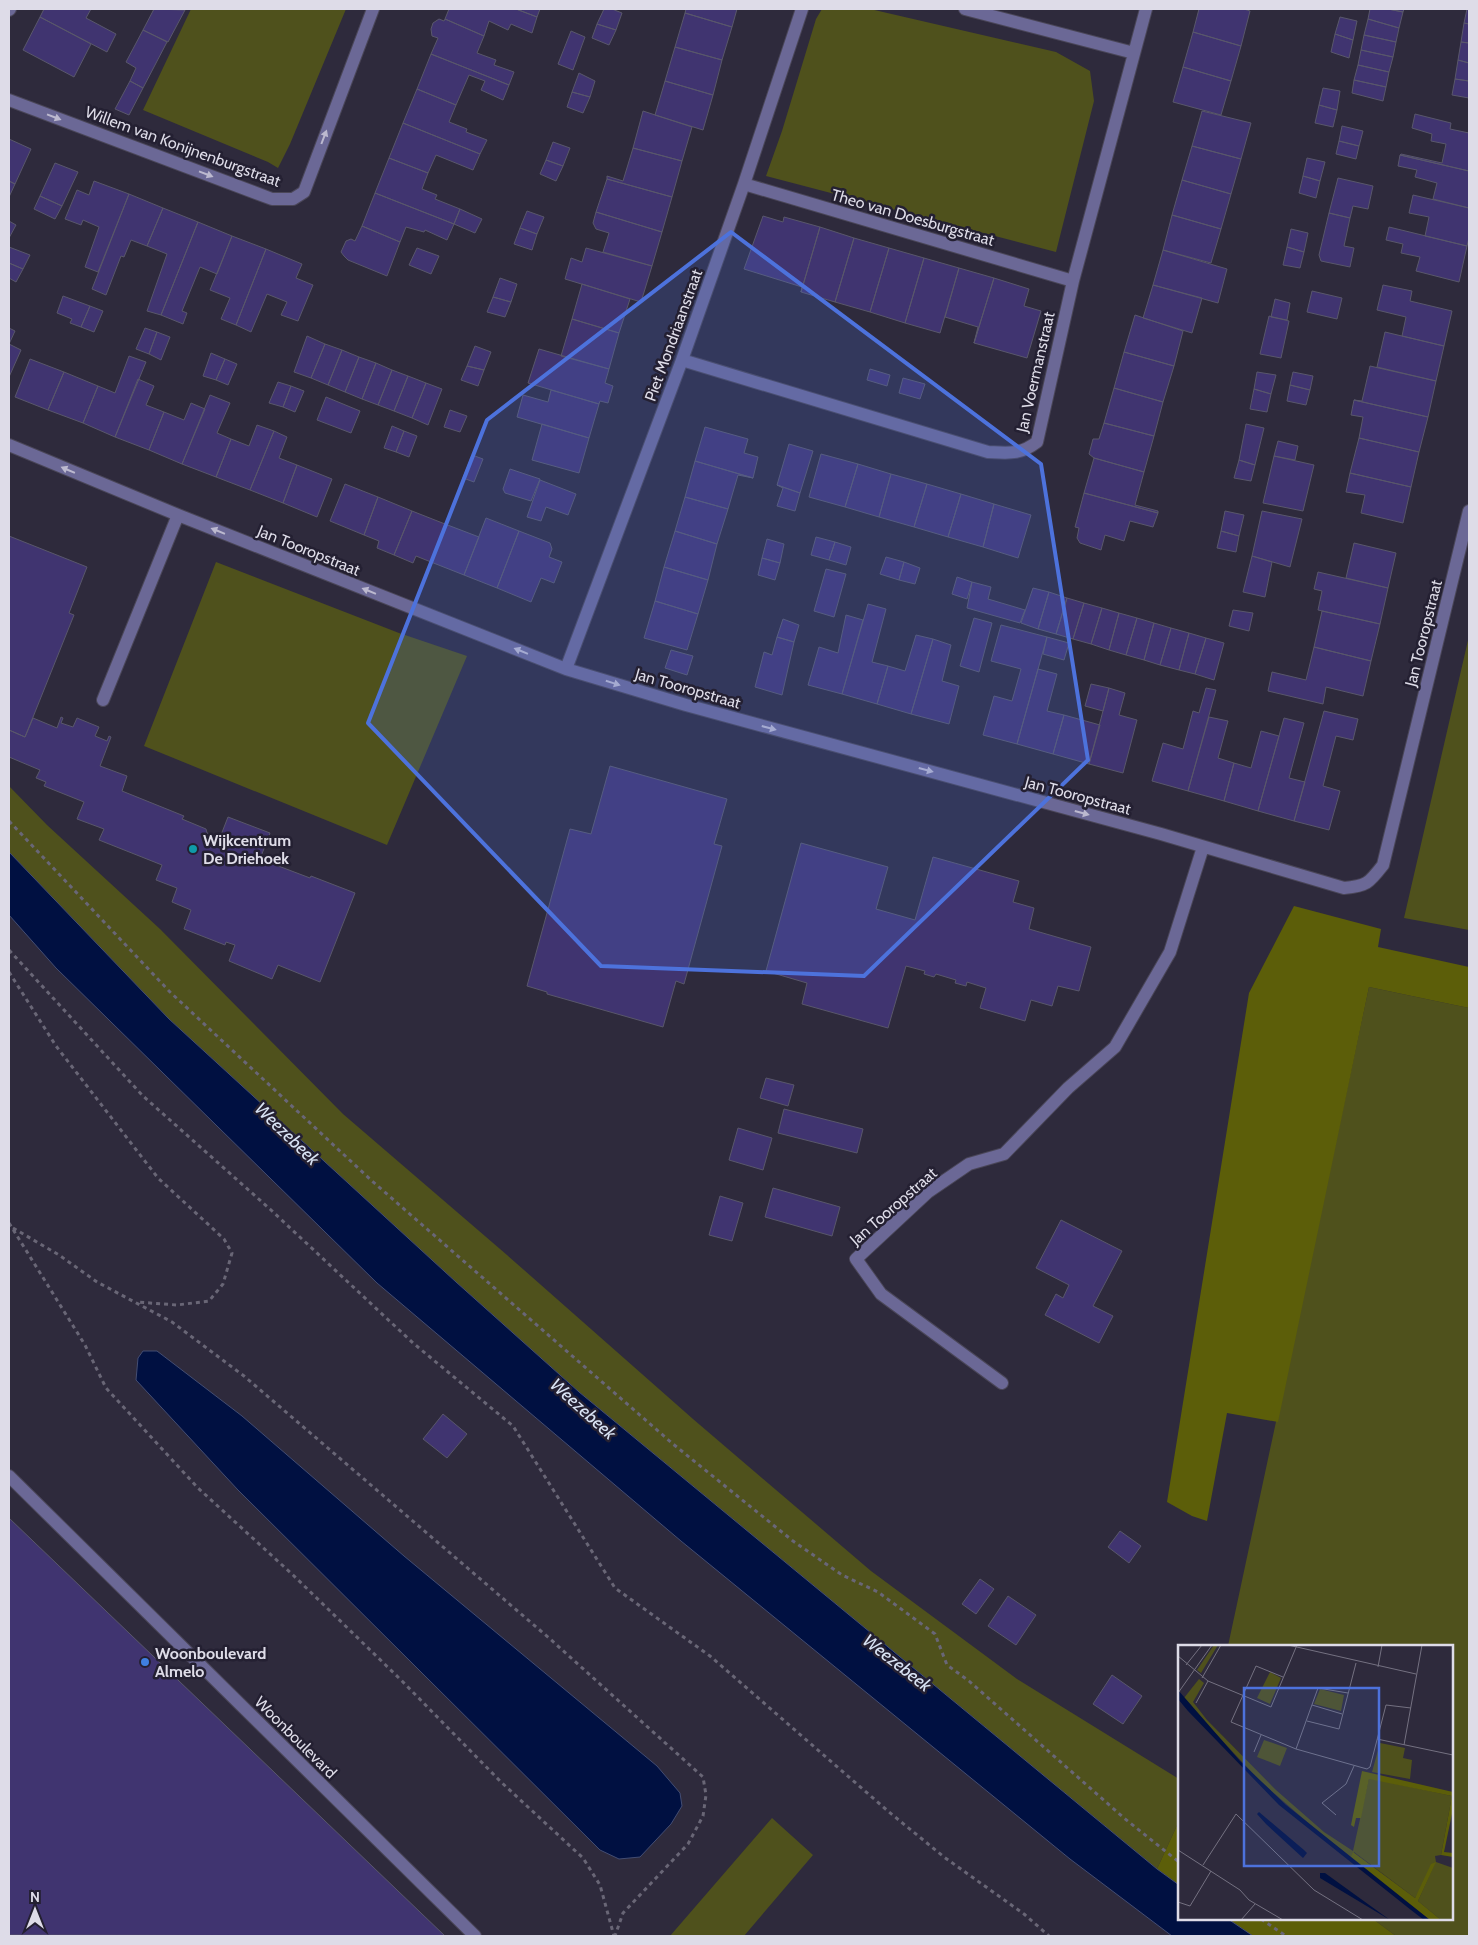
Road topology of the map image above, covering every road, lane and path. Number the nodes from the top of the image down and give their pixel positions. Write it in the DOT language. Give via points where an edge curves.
graph roads {
  1 [pos="373,9"];
  2 [pos="802,9"];
  3 [pos="965,9"];
  4 [pos="1146,9"];
  5 [pos="1134,53"];
  6 [pos="9,100"];
  7 [pos="744,184"];
  8 [pos="1073,281"];
  9 [pos="682,360"];
  10 [pos="9,445"];
  11 [pos="1469,511"];
  12 [pos="178,515"];
  13 [pos="1464,557"];
  14 [pos="566,669"];
  15 [pos="103,700"];
  16 [pos="9,821"];
  17 [pos="1203,847"];
  18 [pos="9,950"];
  19 [pos="9,972"];
  20 [pos="9,1223"];
  21 [pos="13,1228"];
  22 [pos="134,1302"];
  23 [pos="1002,1383"];
  24 [pos="9,1476"];
  25 [pos="1178,1861"];
  26 [pos="1262,1920"];
  27 [pos="475,1936"];
  28 [pos="614,1936"];
  29 [pos="1049,1936"];
  30 [pos="1286,1936"];
  6 -- 1 [label="street, Willem van Konijnenburgstraat, one-way" via="272,199 292,199 304,192"];
  2 -- 7 [label="street, Piet Mondriaanstraat"];
  3 -- 5 [label="street"];
  4 -- 5 [label="street, Jan Voermanstraat"];
  5 -- 8 [label="street, Jan Voermanstraat"];
  7 -- 8 [label="street, Theo van Doesburgstraat"];
  7 -- 9 [label="street, Piet Mondriaanstraat"];
  8 -- 9 [label="street, Jan Voermanstraat" via="1037,442 1026,450 1011,454 988,452"];
  9 -- 14 [label="street, Piet Mondriaanstraat"];
  12 -- 10 [label="street, Jan Tooropstraat, one-way"];
  11 -- 13 [label="street, Jan Tooropstraat"];
  14 -- 12 [label="street, Jan Tooropstraat, one-way"];
  12 -- 15 [label="street"];
  13 -- 17 [label="street, Jan Tooropstraat" via="1383,865 1372,878 1362,886 1344,888"];
  14 -- 17 [label="street, Jan Tooropstraat, one-way"];
  16 -- 25 [label="path" via="170,992 372,1181 673,1444 793,1541 842,1575 878,1592 935,1634 947,1665"];
  17 -- 23 [label="street, Jan Tooropstraat" via="1170,952 1115,1047 1068,1088 1004,1154 969,1164 928,1192 856,1259 881,1294"];
  18 -- 29 [label="path" via="143,1096 413,1343 513,1426 615,1588 710,1656 889,1812"];
  19 -- 22 [label="path" via="56,1046 158,1178 224,1239 232,1253 223,1284 209,1301 178,1305"];
  20 -- 21 [label="path"];
  21 -- 22 [label="path" via="96,1282"];
  21 -- 28 [label="path" via="85,1345 106,1388 198,1488 293,1575 501,1782 583,1858 600,1885"];
  22 -- 28 [label="path" via="172,1322 244,1376 549,1638 703,1777 706,1795 704,1816 688,1844 623,1913"];
  24 -- 27 [label="street, Woonboulevard"];
  26 -- 30 [label="path"];
}
